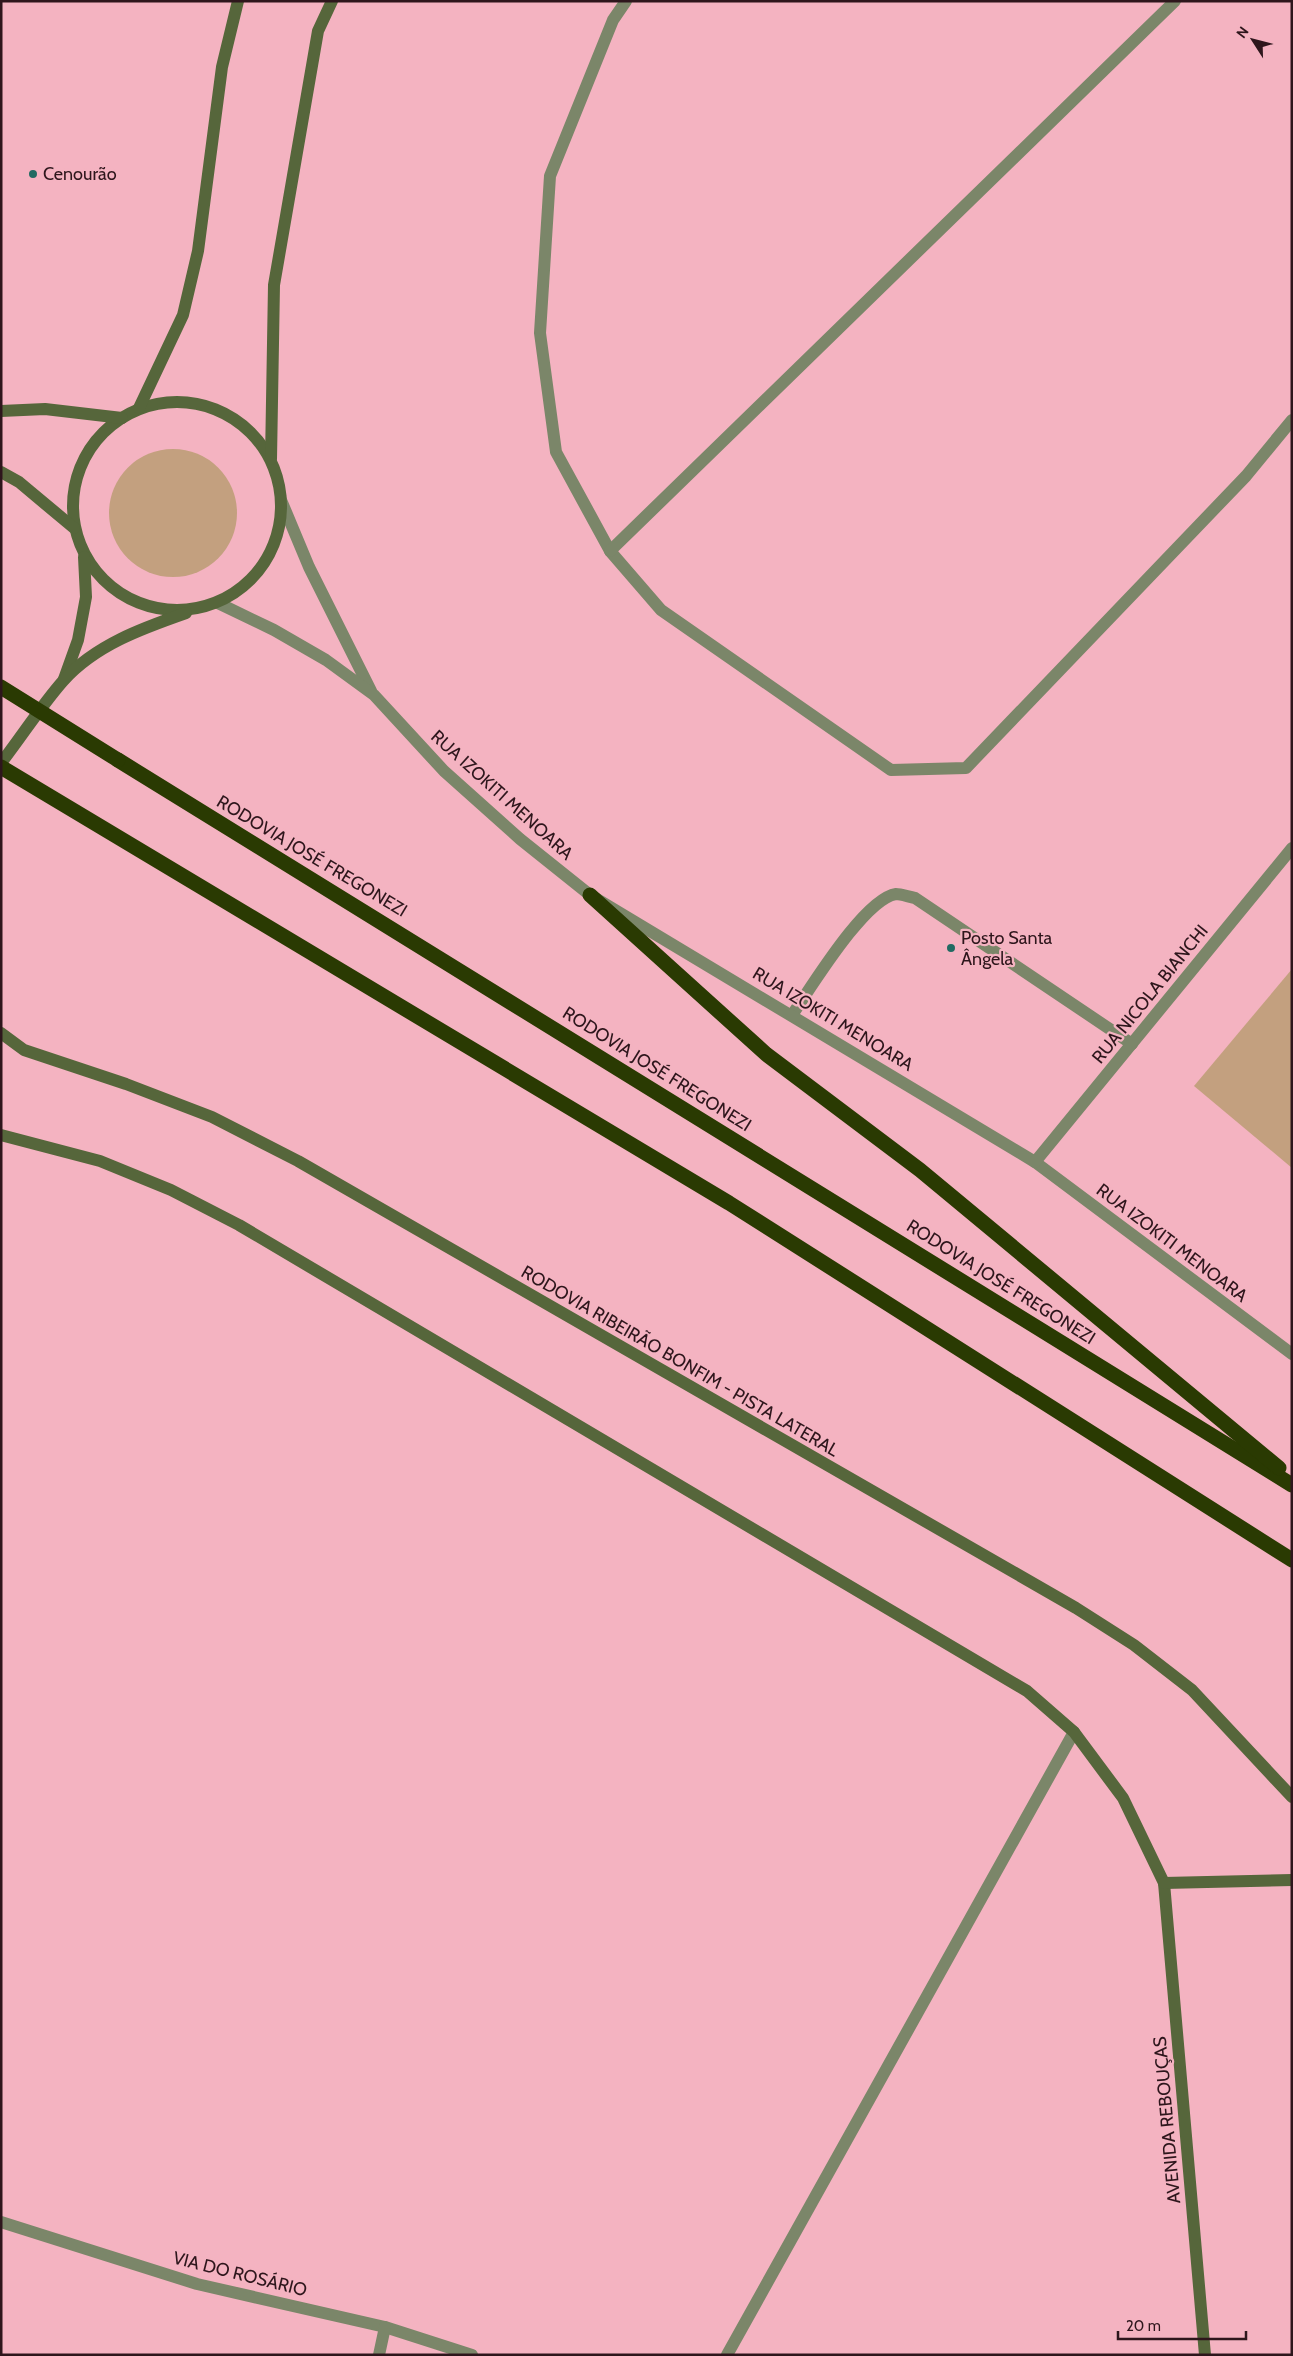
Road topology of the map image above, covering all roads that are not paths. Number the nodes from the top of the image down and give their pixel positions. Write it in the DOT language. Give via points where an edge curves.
graph roads {
  1 [pos="238,1"];
  2 [pos="332,1"];
  3 [pos="626,1"];
  4 [pos="1176,1"];
  5 [pos="139,408"];
  6 [pos="1,411"];
  7 [pos="122,418"];
  8 [pos="1292,420"];
  9 [pos="271,459"];
  10 [pos="1,472"];
  11 [pos="281,500"];
  12 [pos="74,528"];
  13 [pos="610,551"];
  14 [pos="84,557"];
  15 [pos="218,603"];
  16 [pos="193,610"];
  17 [pos="64,680"];
  18 [pos="1,687"];
  19 [pos="374,695"];
  20 [pos="1,765"];
  21 [pos="1292,848"];
  22 [pos="590,894"];
  23 [pos="792,1015"];
  24 [pos="1,1034"];
  25 [pos="1132,1044"];
  26 [pos="1,1135"];
  27 [pos="1035,1162"];
  28 [pos="1292,1354"];
  29 [pos="1292,1478"];
  30 [pos="1292,1485"];
  31 [pos="1292,1560"];
  32 [pos="1074,1732"];
  33 [pos="1292,1797"];
  34 [pos="1292,1880"];
  35 [pos="1164,1883"];
  36 [pos="1,2222"];
  37 [pos="385,2327"];
  38 [pos="379,2355"];
  39 [pos="472,2355"];
  40 [pos="727,2355"];
  41 [pos="1205,2355"];
  1 -- 5 [label="street" via="222,66 198,251 183,315"];
  2 -- 9 [label="street" via="318,31 274,285"];
  3 -- 13 [label="street" via="613,20 550,176 540,333 556,452"];
  4 -- 13 [label="street"];
  5 -- 7 [label="street"];
  5 -- 9 [label="street" via="177,401 215,408 248,429"];
  6 -- 7 [label="street" via="45,409"];
  7 -- 12 [label="street" via="91,447 74,486"];
  8 -- 13 [label="street" via="1246,476 966,768 891,770 660,610"];
  9 -- 11 [label="street"];
  10 -- 12 [label="street" via="19,482"];
  11 -- 15 [label="street" via="275,542 253,579"];
  11 -- 19 [label="street, RUA IZOKITI MENOARA" via="309,567"];
  12 -- 14 [label="street"];
  14 -- 16 [label="street" via="111,590 150,609"];
  14 -- 17 [label="street" via="86,597 78,640"];
  15 -- 16 [label="street"];
  15 -- 19 [label="street, RUA IZOKITI MENOARA" via="326,660"];
  16 -- 17 [label="street" via="146,627 102,649"];
  17 -- 20 [label="street"];
  18 -- 30 [label="highway, RODOVIA JOSÉ FREGONEZI, bridge"];
  19 -- 22 [label="street, RUA IZOKITI MENOARA" via="444,771 520,839"];
  20 -- 31 [label="highway" via="85,819 729,1203"];
  21 -- 25 [label="street, RUA NICOLA BIANCHI"];
  22 -- 23 [label="street, RUA IZOKITI MENOARA"];
  22 -- 29 [label="highway" via="766,1054 920,1170"];
  23 -- 25 [label="street" via="859,920 873,906 896,894 915,898"];
  23 -- 27 [label="street, RUA IZOKITI MENOARA"];
  24 -- 33 [label="street, RODOVIA RIBEIRÃO BONFIM - PISTA LATERAL" via="24,1050 212,1117 298,1161 1076,1608 1134,1645 1192,1690"];
  25 -- 27 [label="street, RUA NICOLA BIANCHI"];
  26 -- 32 [label="street" via="100,1161 171,1190 238,1225 1027,1690"];
  27 -- 28 [label="street, RUA IZOKITI MENOARA"];
  32 -- 35 [label="street" via="1123,1798"];
  32 -- 40 [label="street"];
  34 -- 35 [label="street"];
  35 -- 41 [label="street, AVENIDA REBOUÇAS"];
  36 -- 37 [label="street, VIA DO ROSÁRIO" via="197,2284"];
  37 -- 38 [label="street"];
  37 -- 39 [label="street, VIA DO ROSÁRIO"];
}
